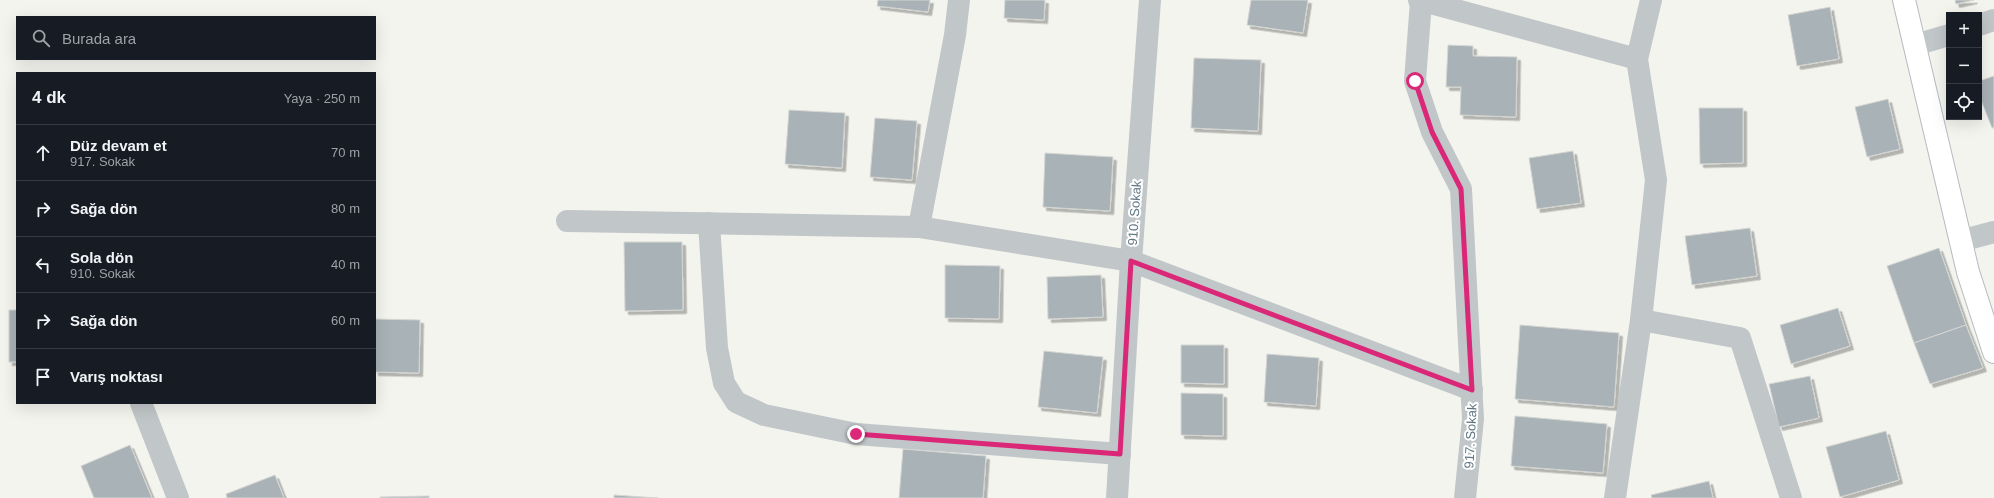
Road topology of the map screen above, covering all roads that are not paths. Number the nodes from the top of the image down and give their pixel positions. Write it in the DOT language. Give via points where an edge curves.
graph roads {
  1 [pos="959,0"];
  2 [pos="1150,0"];
  3 [pos="1420,0"];
  4 [pos="1651,0"];
  5 [pos="1904,0"];
  6 [pos="1994,20"];
  7 [pos="1982,24"];
  8 [pos="1946,35"];
  9 [pos="1915,45"];
  10 [pos="1637,59"];
  11 [pos="567,221"];
  12 [pos="709,223"];
  13 [pos="919,227"];
  14 [pos="1994,232"];
  15 [pos="1960,241"];
  16 [pos="1131,261"];
  17 [pos="1641,320"];
  18 [pos="1994,352"];
  19 [pos="1472,390"];
  20 [pos="142,404"];
  21 [pos="1120,454"];
  22 [pos="178,498"];
  23 [pos="1117,498"];
  24 [pos="1465,498"];
  25 [pos="1615,498"];
  26 [pos="1791,498"];
  1 -- 13 [label="street"];
  2 -- 16 [label="street, 910. Sokak"];
  3 -- 10 [label="street"];
  3 -- 19 [label="street, 917. Sokak" via="1415,81 1432,132 1461,189"];
  4 -- 10 [label="street"];
  5 -- 9 [label="main road"];
  6 -- 7 [label="street"];
  8 -- 9 [label="street"];
  9 -- 15 [label="main road"];
  10 -- 17 [label="street" via="1656,180"];
  11 -- 12 [label="street"];
  12 -- 13 [label="street"];
  12 -- 21 [label="street" via="717,348 724,383 736,402 764,415 856,434"];
  13 -- 16 [label="street"];
  14 -- 15 [label="street"];
  15 -- 18 [label="main road"];
  16 -- 19 [label="street"];
  16 -- 21 [label="street, 910. Sokak"];
  17 -- 25 [label="street"];
  17 -- 26 [label="street" via="1740,338"];
  19 -- 24 [label="street, 917. Sokak" via="1473,419"];
  20 -- 22 [label="street"];
  21 -- 23 [label="street, 910. Sokak"];
}
